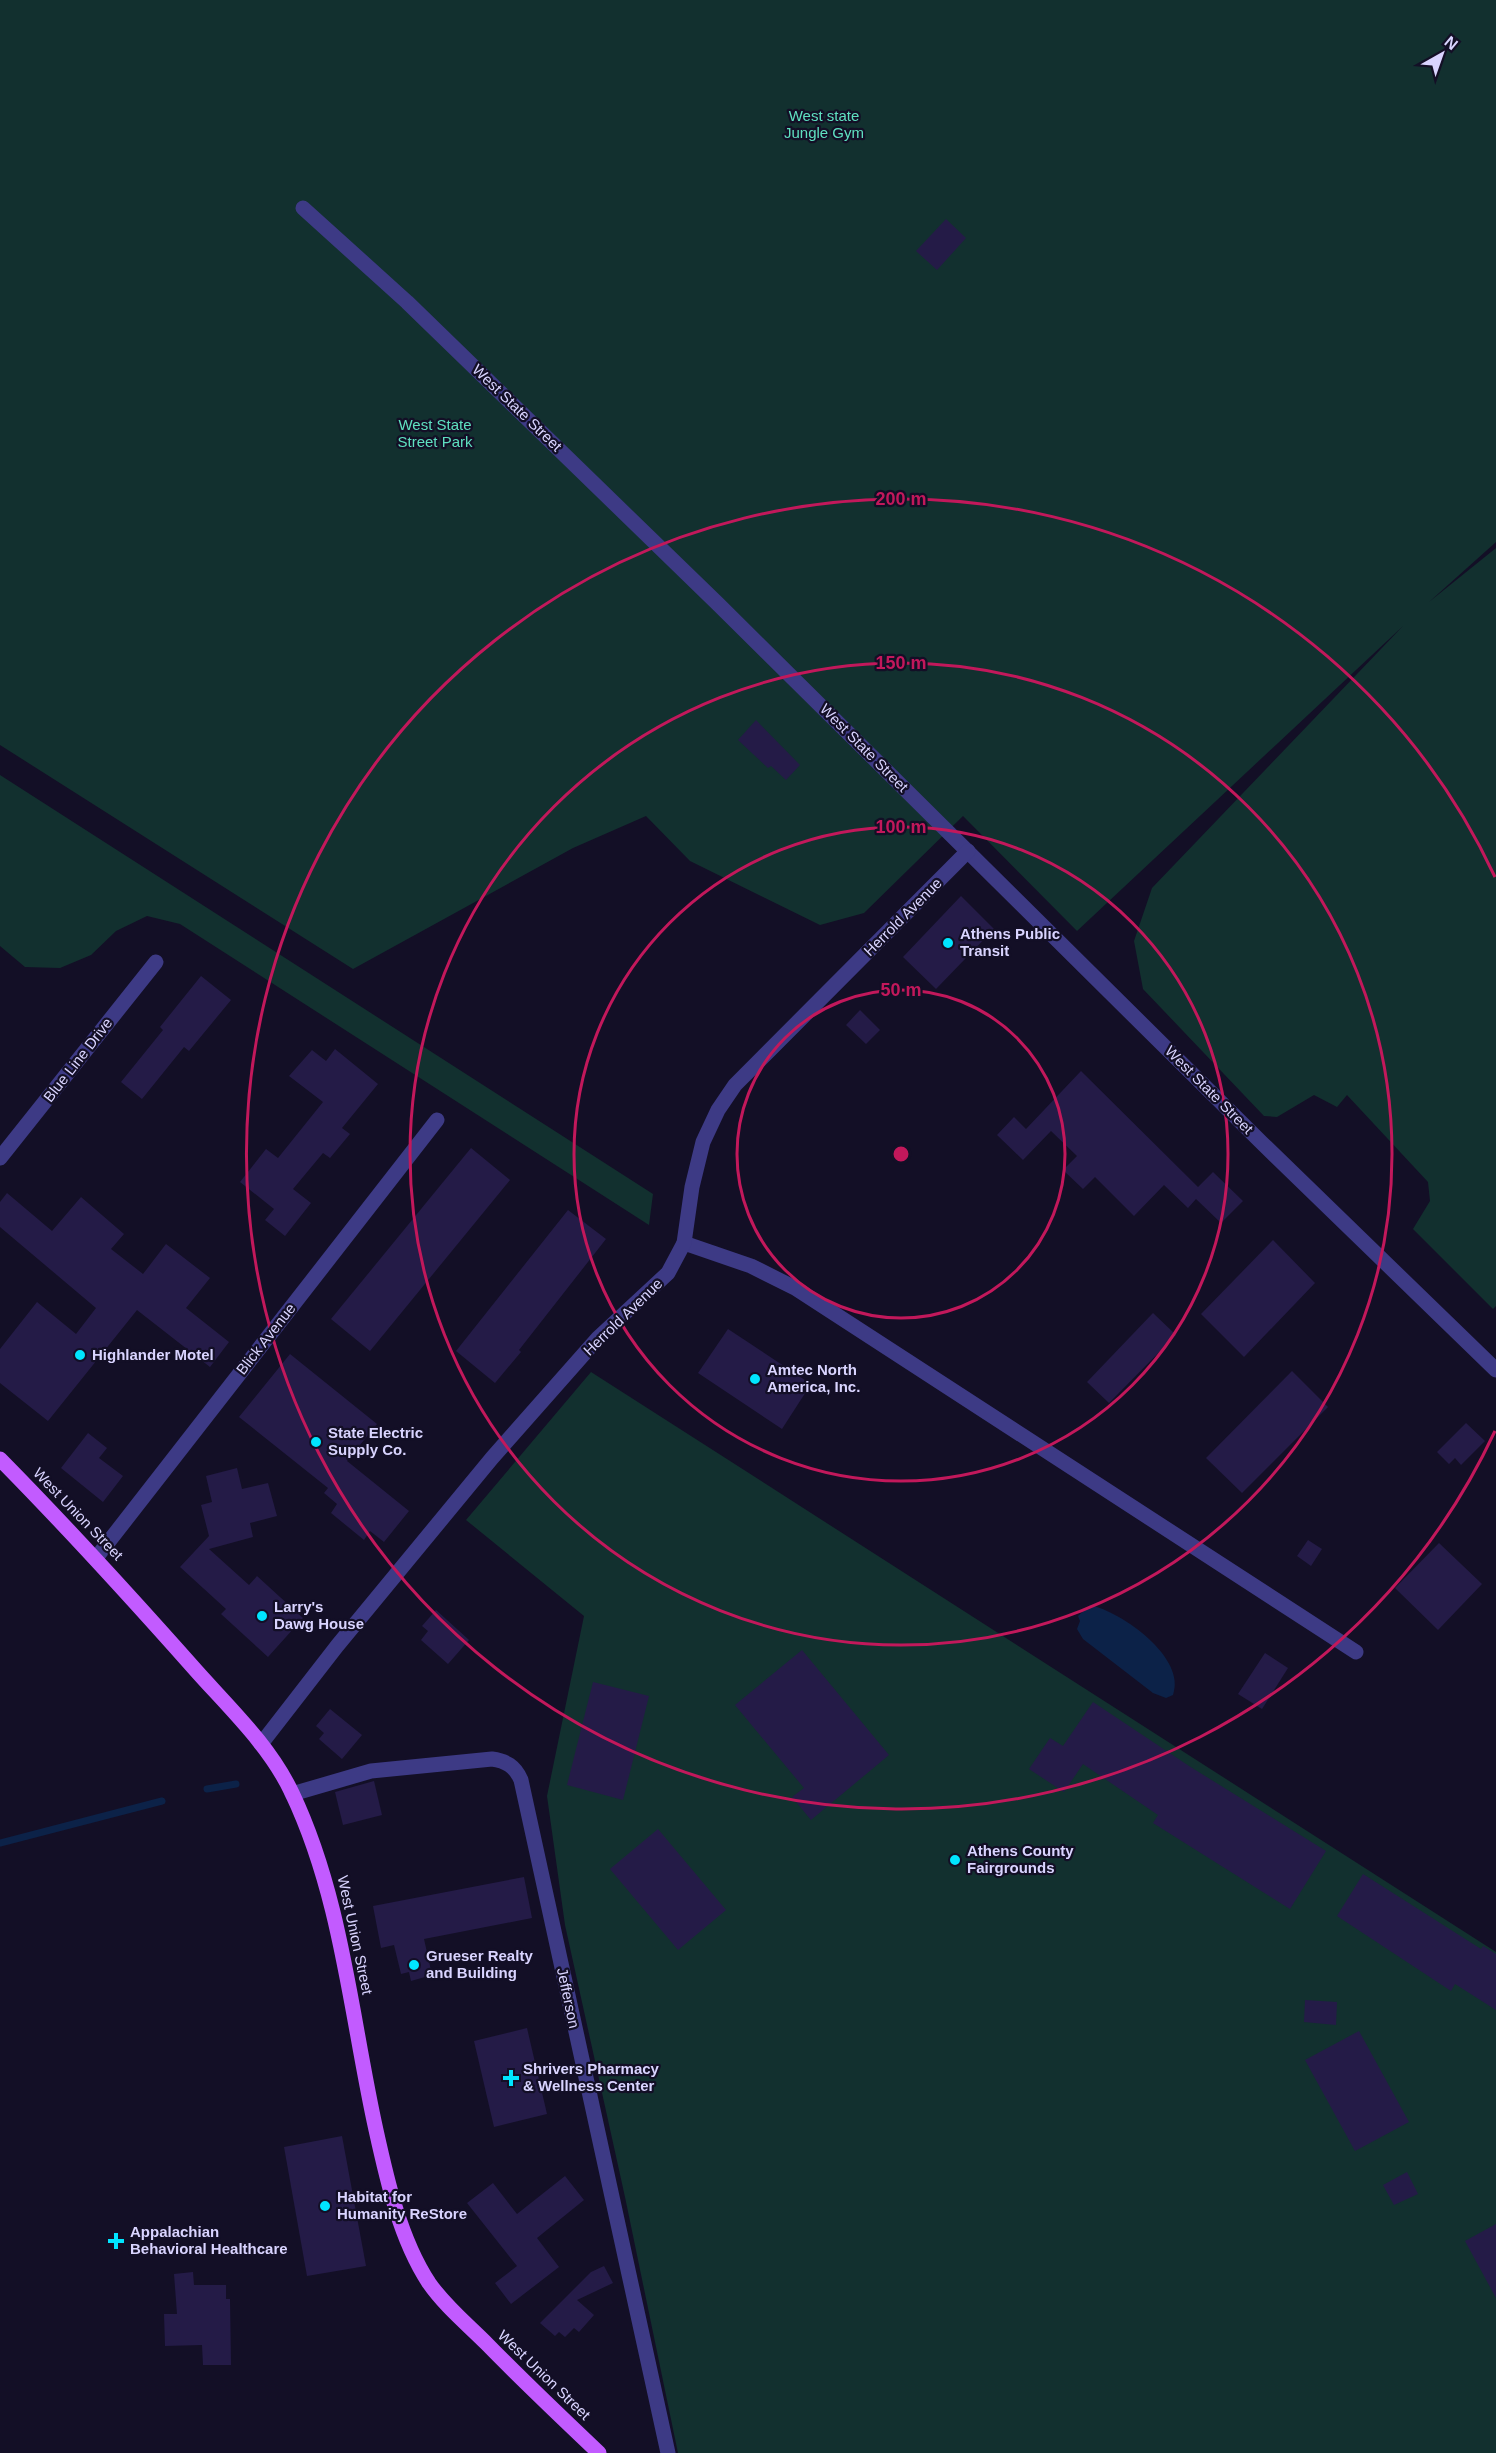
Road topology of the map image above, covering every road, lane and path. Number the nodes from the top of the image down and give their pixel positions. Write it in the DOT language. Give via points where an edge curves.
graph roads {
  1 [pos="303,208"];
  2 [pos="968,851"];
  3 [pos="156,962"];
  4 [pos="437,1120"];
  5 [pos="0,1158"];
  6 [pos="684,1243"];
  7 [pos="1496,1370"];
  8 [pos="0,1459"];
  9 [pos="96,1558"];
  10 [pos="1356,1652"];
  11 [pos="261,1744"];
  12 [pos="292,1794"];
  13 [pos="599,2453"];
  14 [pos="668,2453"];
  1 -- 2 [label="street, West State Street" via="416,310"];
  2 -- 6 [label="street, Herrold Avenue" via="735,1085 702,1142"];
  2 -- 7 [label="street, West State Street"];
  3 -- 5 [label="street, Blue Line Drive"];
  4 -- 9 [label="street, Blick Avenue"];
  6 -- 10 [label="street" via="751,1266 795,1288"];
  6 -- 11 [label="street, Herrold Avenue" via="668,1273 598,1338 492,1458"];
  8 -- 9 [label="main road, West Union Street"];
  9 -- 11 [label="main road, West Union Street"];
  11 -- 12 [label="main road, West Union Street"];
  12 -- 13 [label="main road, West Union Street" via="329,1895 383,2163 403,2229 428,2281 454,2312"];
  12 -- 14 [label="street, Jefferson" via="402,1766 492,1759 502,1760 518,1771"];
}
